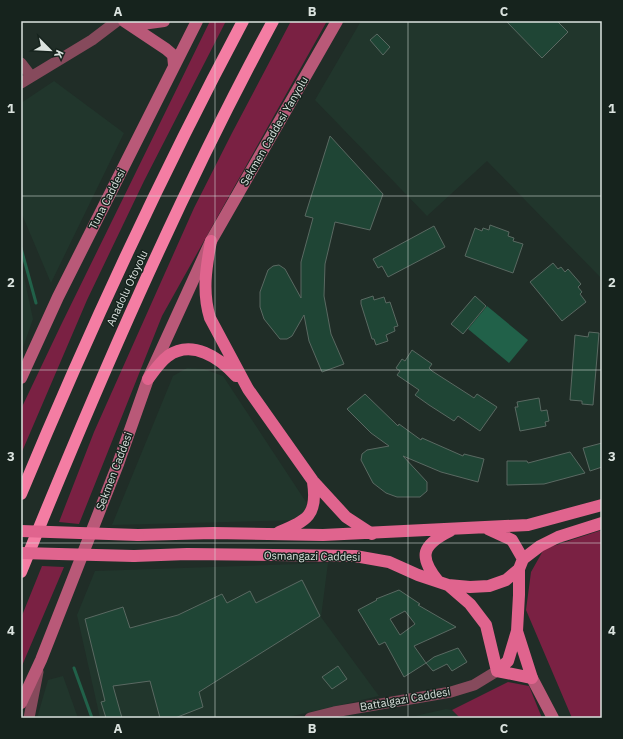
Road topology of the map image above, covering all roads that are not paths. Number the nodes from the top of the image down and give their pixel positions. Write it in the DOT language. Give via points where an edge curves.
graph roads {
  1 [pos="117,21"];
  2 [pos="125,21"];
  3 [pos="164,21"];
  4 [pos="197,21"];
  5 [pos="243,21"];
  6 [pos="273,21"];
  7 [pos="337,21"];
  8 [pos="21,63"];
  9 [pos="174,65"];
  10 [pos="31,76"];
  11 [pos="21,83"];
  12 [pos="211,241"];
  13 [pos="21,378"];
  14 [pos="148,379"];
  15 [pos="248,388"];
  16 [pos="313,481"];
  17 [pos="21,494"];
  18 [pos="602,505"];
  19 [pos="602,523"];
  20 [pos="455,528"];
  21 [pos="471,528"];
  22 [pos="21,531"];
  23 [pos="372,534"];
  24 [pos="272,535"];
  25 [pos="21,552"];
  26 [pos="521,564"];
  27 [pos="21,572"];
  28 [pos="443,583"];
  29 [pos="517,631"];
  30 [pos="41,660"];
  31 [pos="497,672"];
  32 [pos="532,678"];
  33 [pos="21,703"];
  34 [pos="336,715"];
  35 [pos="29,718"];
  36 [pos="310,718"];
  37 [pos="553,718"];
  1 -- 10 [label="street" via="92,40"];
  2 -- 3 [label="main road" via="142,24"];
  2 -- 9 [label="main road" via="173,55"];
  4 -- 9 [label="main road, Tuna Caddesi"];
  5 -- 17 [label="highway, Anadolu Otoyolu" via="142,219 65,389"];
  6 -- 27 [label="highway, Anadolu Otoyolu" via="204,153 134,302"];
  7 -- 12 [label="main road, Sekmen Caddesi Yanyolu"];
  8 -- 10 [label="street"];
  9 -- 13 [label="main road, Tuna Caddesi" via="58,297"];
  10 -- 11 [label="street"];
  12 -- 14 [label="main road, Sekmen Caddesi"];
  12 -- 15 [label="main road" via="204,289 206,306"];
  14 -- 15 [label="main road" via="170,355 184,351 201,351 221,360"];
  14 -- 30 [label="main road, Sekmen Caddesi" via="118,464"];
  15 -- 16 [label="main road"];
  16 -- 23 [label="main road" via="346,517"];
  16 -- 24 [label="main road" via="316,500 302,523"];
  18 -- 21 [label="main road, Osmangazi Caddesi" via="528,525"];
  19 -- 26 [label="main road, Osmangazi Caddesi" via="558,537 540,546"];
  20 -- 21 [label="main road, Osmangazi Caddesi"];
  20 -- 23 [label="main road, Osmangazi Caddesi"];
  20 -- 28 [label="main road" via="438,536 427,548 427,567"];
  21 -- 26 [label="main road" via="489,529 512,540"];
  22 -- 24 [label="main road, Osmangazi Caddesi, bridge" via="138,535"];
  23 -- 24 [label="main road, Osmangazi Caddesi"];
  25 -- 28 [label="main road, Osmangazi Caddesi, bridge" via="134,556 355,556 389,562"];
  26 -- 28 [label="main road, Osmangazi Caddesi" via="506,580 489,586 470,587"];
  26 -- 29 [label="main road"];
  28 -- 31 [label="main road" via="470,604 486,625"];
  29 -- 31 [label="main road" via="508,661"];
  29 -- 32 [label="main road"];
  30 -- 33 [label="main road, Sekmen Caddesi"];
  30 -- 35 [label="street"];
  31 -- 32 [label="main road"];
  31 -- 34 [label="street, Battalgazi Caddesi" via="474,685 451,692"];
  32 -- 37 [label="main road"];
  34 -- 36 [label="street, Battalgazi Caddesi"];
}
